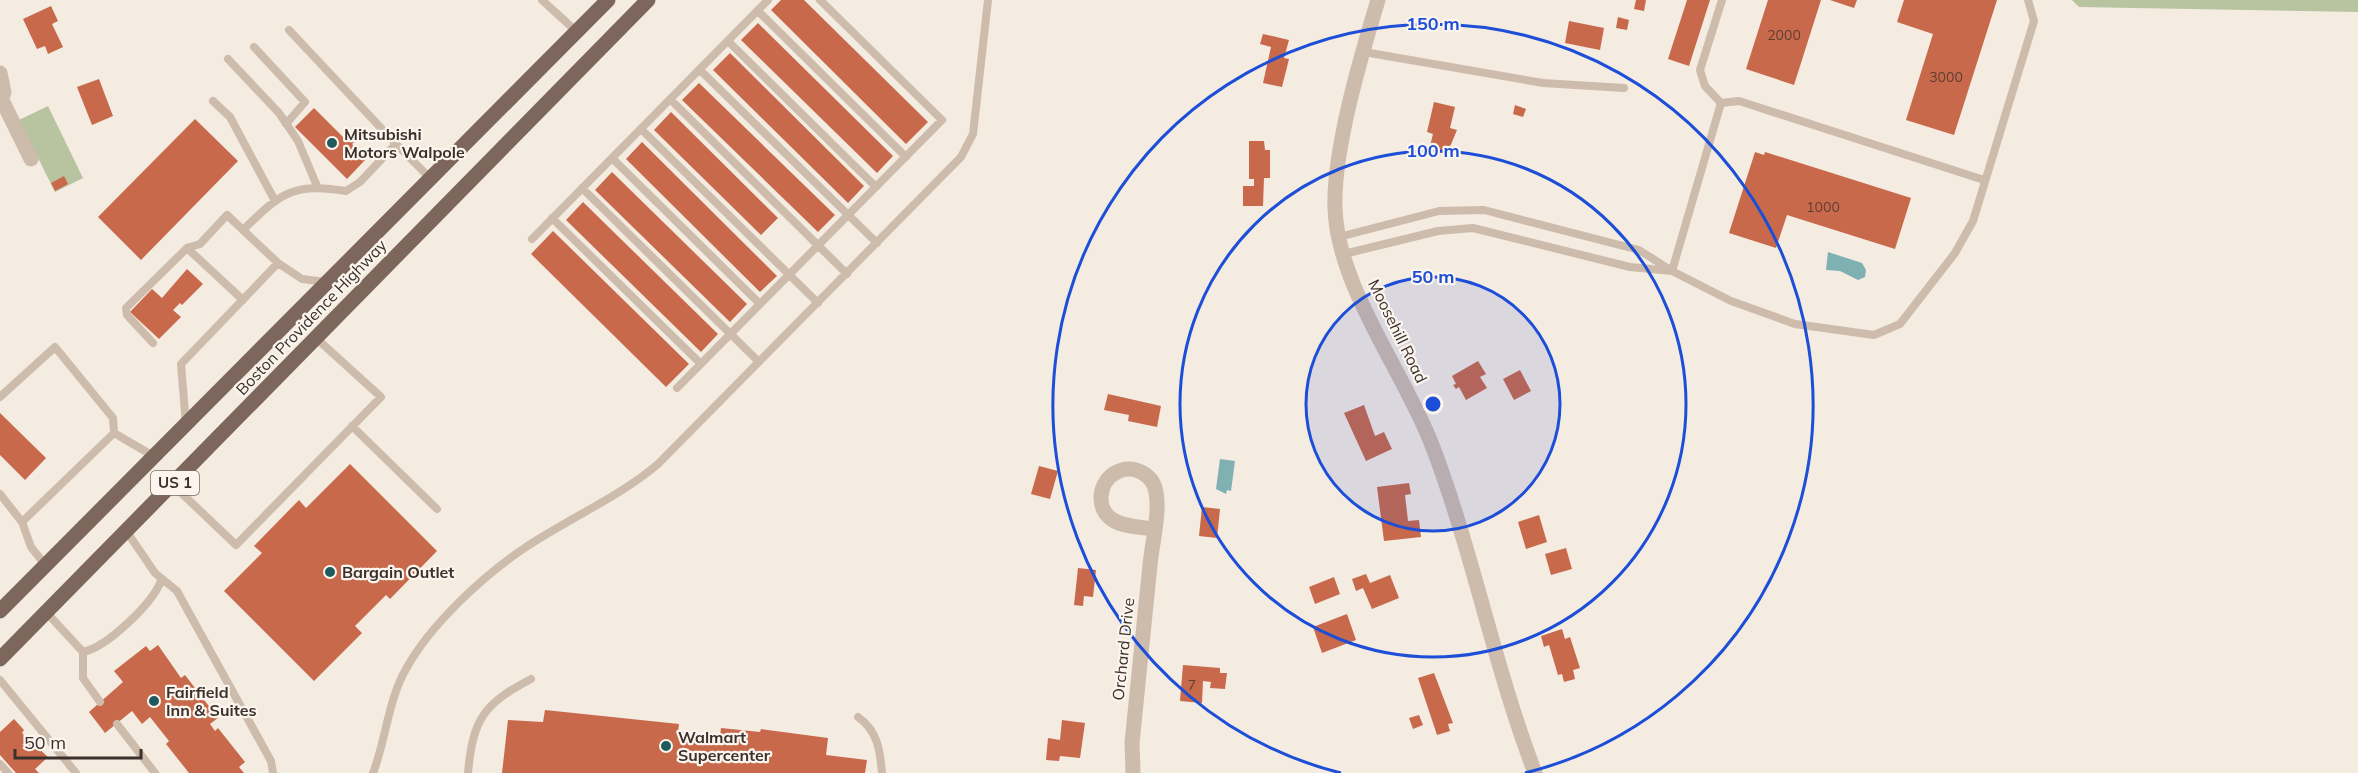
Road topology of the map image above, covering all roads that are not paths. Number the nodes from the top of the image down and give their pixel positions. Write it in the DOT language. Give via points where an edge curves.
graph roads {
  1 [pos="542,0"];
  2 [pos="608,0"];
  3 [pos="648,0"];
  4 [pos="768,0"];
  5 [pos="820,0"];
  6 [pos="988,0"];
  7 [pos="1378,0"];
  8 [pos="1722,0"];
  9 [pos="2028,0"];
  10 [pos="758,11"];
  11 [pos="290,30"];
  12 [pos="577,32"];
  13 [pos="728,41"];
  14 [pos="254,47"];
  15 [pos="1364,51"];
  16 [pos="228,59"];
  17 [pos="699,69"];
  18 [pos="0,73"];
  19 [pos="1624,88"];
  20 [pos="670,99"];
  21 [pos="213,101"];
  22 [pos="1,102"];
  23 [pos="1721,103"];
  24 [pos="286,124"];
  25 [pos="641,129"];
  26 [pos="396,144"];
  27 [pos="906,157"];
  28 [pos="612,158"];
  29 [pos="32,159"];
  30 [pos="431,179"];
  31 [pos="1983,180"];
  32 [pos="317,186"];
  33 [pos="876,187"];
  34 [pos="582,188"];
  35 [pos="274,199"];
  36 [pos="848,215"];
  37 [pos="552,218"];
  38 [pos="243,230"];
  39 [pos="1339,237"];
  40 [pos="532,239"];
  41 [pos="877,243"];
  42 [pos="818,246"];
  43 [pos="187,248"];
  44 [pos="1344,254"];
  45 [pos="278,263"];
  46 [pos="1672,271"];
  47 [pos="847,274"];
  48 [pos="789,275"];
  49 [pos="329,283"];
  50 [pos="243,300"];
  51 [pos="818,303"];
  52 [pos="760,304"];
  53 [pos="730,334"];
  54 [pos="316,338"];
  55 [pos="153,343"];
  56 [pos="759,363"];
  57 [pos="700,364"];
  58 [pos="677,388"];
  59 [pos="0,397"];
  60 [pos="186,426"];
  61 [pos="352,426"];
  62 [pos="114,433"];
  63 [pos="155,457"];
  64 [pos="173,484"];
  65 [pos="0,494"];
  66 [pos="436,509"];
  67 [pos="22,522"];
  68 [pos="1154,529"];
  69 [pos="127,532"];
  70 [pos="46,566"];
  71 [pos="161,581"];
  72 [pos="0,611"];
  73 [pos="46,612"];
  74 [pos="83,652"];
  75 [pos="0,659"];
  76 [pos="531,679"];
  77 [pos="0,680"];
  78 [pos="100,702"];
  79 [pos="858,717"];
  80 [pos="117,724"];
  81 [pos="0,764"];
  82 [pos="8,773"];
  83 [pos="76,773"];
  84 [pos="155,773"];
  85 [pos="273,773"];
  86 [pos="373,773"];
  87 [pos="468,773"];
  88 [pos="882,773"];
  89 [pos="1133,773"];
  90 [pos="1535,773"];
  1 -- 12 [label="lane"];
  2 -- 12 [label="main road, Boston Providence Highway / US 1"];
  3 -- 54 [label="main road, Boston Providence Highway / US 1"];
  4 -- 10 [label="lane"];
  5 -- 27 [label="lane" via="942,120"];
  6 -- 41 [label="lane" via="974,127 967,149"];
  7 -- 15 [label="street, Moosehill Road"];
  8 -- 23 [label="lane" via="1700,70 1705,87"];
  9 -- 31 [label="lane" via="2034,21"];
  10 -- 13 [label="lane"];
  10 -- 27 [label="lane"];
  11 -- 26 [label="lane"];
  12 -- 30 [label="main road, Boston Providence Highway / US 1"];
  13 -- 17 [label="lane"];
  13 -- 33 [label="lane"];
  14 -- 24 [label="lane" via="305,102"];
  15 -- 19 [label="lane" via="1543,83"];
  15 -- 39 [label="street, Moosehill Road" via="1336,176"];
  16 -- 24 [label="lane"];
  17 -- 20 [label="lane"];
  17 -- 36 [label="lane"];
  18 -- 22 [label="street" via="4,92"];
  20 -- 25 [label="lane"];
  20 -- 42 [label="lane"];
  21 -- 35 [label="lane" via="230,117"];
  22 -- 29 [label="street"];
  23 -- 31 [label="lane" via="1739,101"];
  23 -- 46 [label="lane"];
  24 -- 32 [label="lane" via="298,141"];
  25 -- 28 [label="lane"];
  25 -- 48 [label="lane"];
  26 -- 30 [label="lane"];
  26 -- 32 [label="lane" via="360,182 345,191"];
  27 -- 33 [label="lane"];
  28 -- 34 [label="lane"];
  28 -- 52 [label="lane"];
  30 -- 49 [label="main road, Boston Providence Highway / US 1"];
  31 -- 46 [label="lane" via="1973,221 1955,253 1900,324 1874,335 1795,324 1731,301"];
  32 -- 35 [label="lane"];
  33 -- 36 [label="lane"];
  34 -- 37 [label="lane"];
  34 -- 53 [label="lane"];
  35 -- 38 [label="lane"];
  36 -- 41 [label="lane"];
  36 -- 42 [label="lane"];
  37 -- 40 [label="lane"];
  37 -- 57 [label="lane"];
  38 -- 43 [label="lane" via="227,215 200,244"];
  38 -- 45 [label="lane"];
  39 -- 44 [label="street, Moosehill Road"];
  39 -- 46 [label="lane" via="1439,211 1484,210 1639,250"];
  41 -- 47 [label="lane"];
  42 -- 47 [label="lane"];
  42 -- 48 [label="lane"];
  43 -- 50 [label="lane"];
  43 -- 55 [label="lane" via="126,308 127,315"];
  44 -- 46 [label="lane" via="1438,231 1473,228 1630,267"];
  44 -- 90 [label="street, Moosehill Road" via="1440,465"];
  45 -- 49 [label="lane" via="302,279"];
  45 -- 50 [label="lane"];
  47 -- 51 [label="lane"];
  48 -- 51 [label="lane"];
  48 -- 52 [label="lane"];
  49 -- 60 [label="main road, Boston Providence Highway / US 1"];
  50 -- 60 [label="lane" via="181,364"];
  51 -- 56 [label="lane"];
  52 -- 53 [label="lane"];
  53 -- 56 [label="lane"];
  53 -- 57 [label="lane"];
  54 -- 61 [label="lane" via="381,397"];
  54 -- 64 [label="main road, Boston Providence Highway / US 1"];
  56 -- 86 [label="lane" via="649,472 523,550 478,585 438,627 405,670"];
  57 -- 58 [label="lane"];
  59 -- 62 [label="lane" via="55,347 113,418"];
  60 -- 63 [label="main road, Boston Providence Highway / US 1"];
  61 -- 64 [label="lane" via="236,545"];
  61 -- 66 [label="lane"];
  62 -- 63 [label="lane"];
  62 -- 67 [label="lane"];
  63 -- 70 [label="main road, Boston Providence Highway / US 1"];
  64 -- 69 [label="main road, Boston Providence Highway / US 1"];
  65 -- 67 [label="lane"];
  67 -- 70 [label="lane" via="32,547"];
  68 -- 89 [label="street, Orchard Drive" via="1132,743"];
  69 -- 71 [label="lane"];
  69 -- 73 [label="main road, Boston Providence Highway / US 1"];
  70 -- 72 [label="main road, Boston Providence Highway / US 1"];
  71 -- 74 [label="lane" via="150,599 101,645"];
  71 -- 85 [label="lane" via="177,591 271,761"];
  73 -- 74 [label="lane"];
  73 -- 75 [label="main road, Boston Providence Highway / US 1"];
  74 -- 78 [label="lane" via="84,678"];
  76 -- 87 [label="lane" via="493,702 480,717"];
  77 -- 83 [label="lane"];
  79 -- 88 [label="lane" via="867,723 880,748"];
  80 -- 84 [label="lane"];
  81 -- 82 [label="lane"];
}
